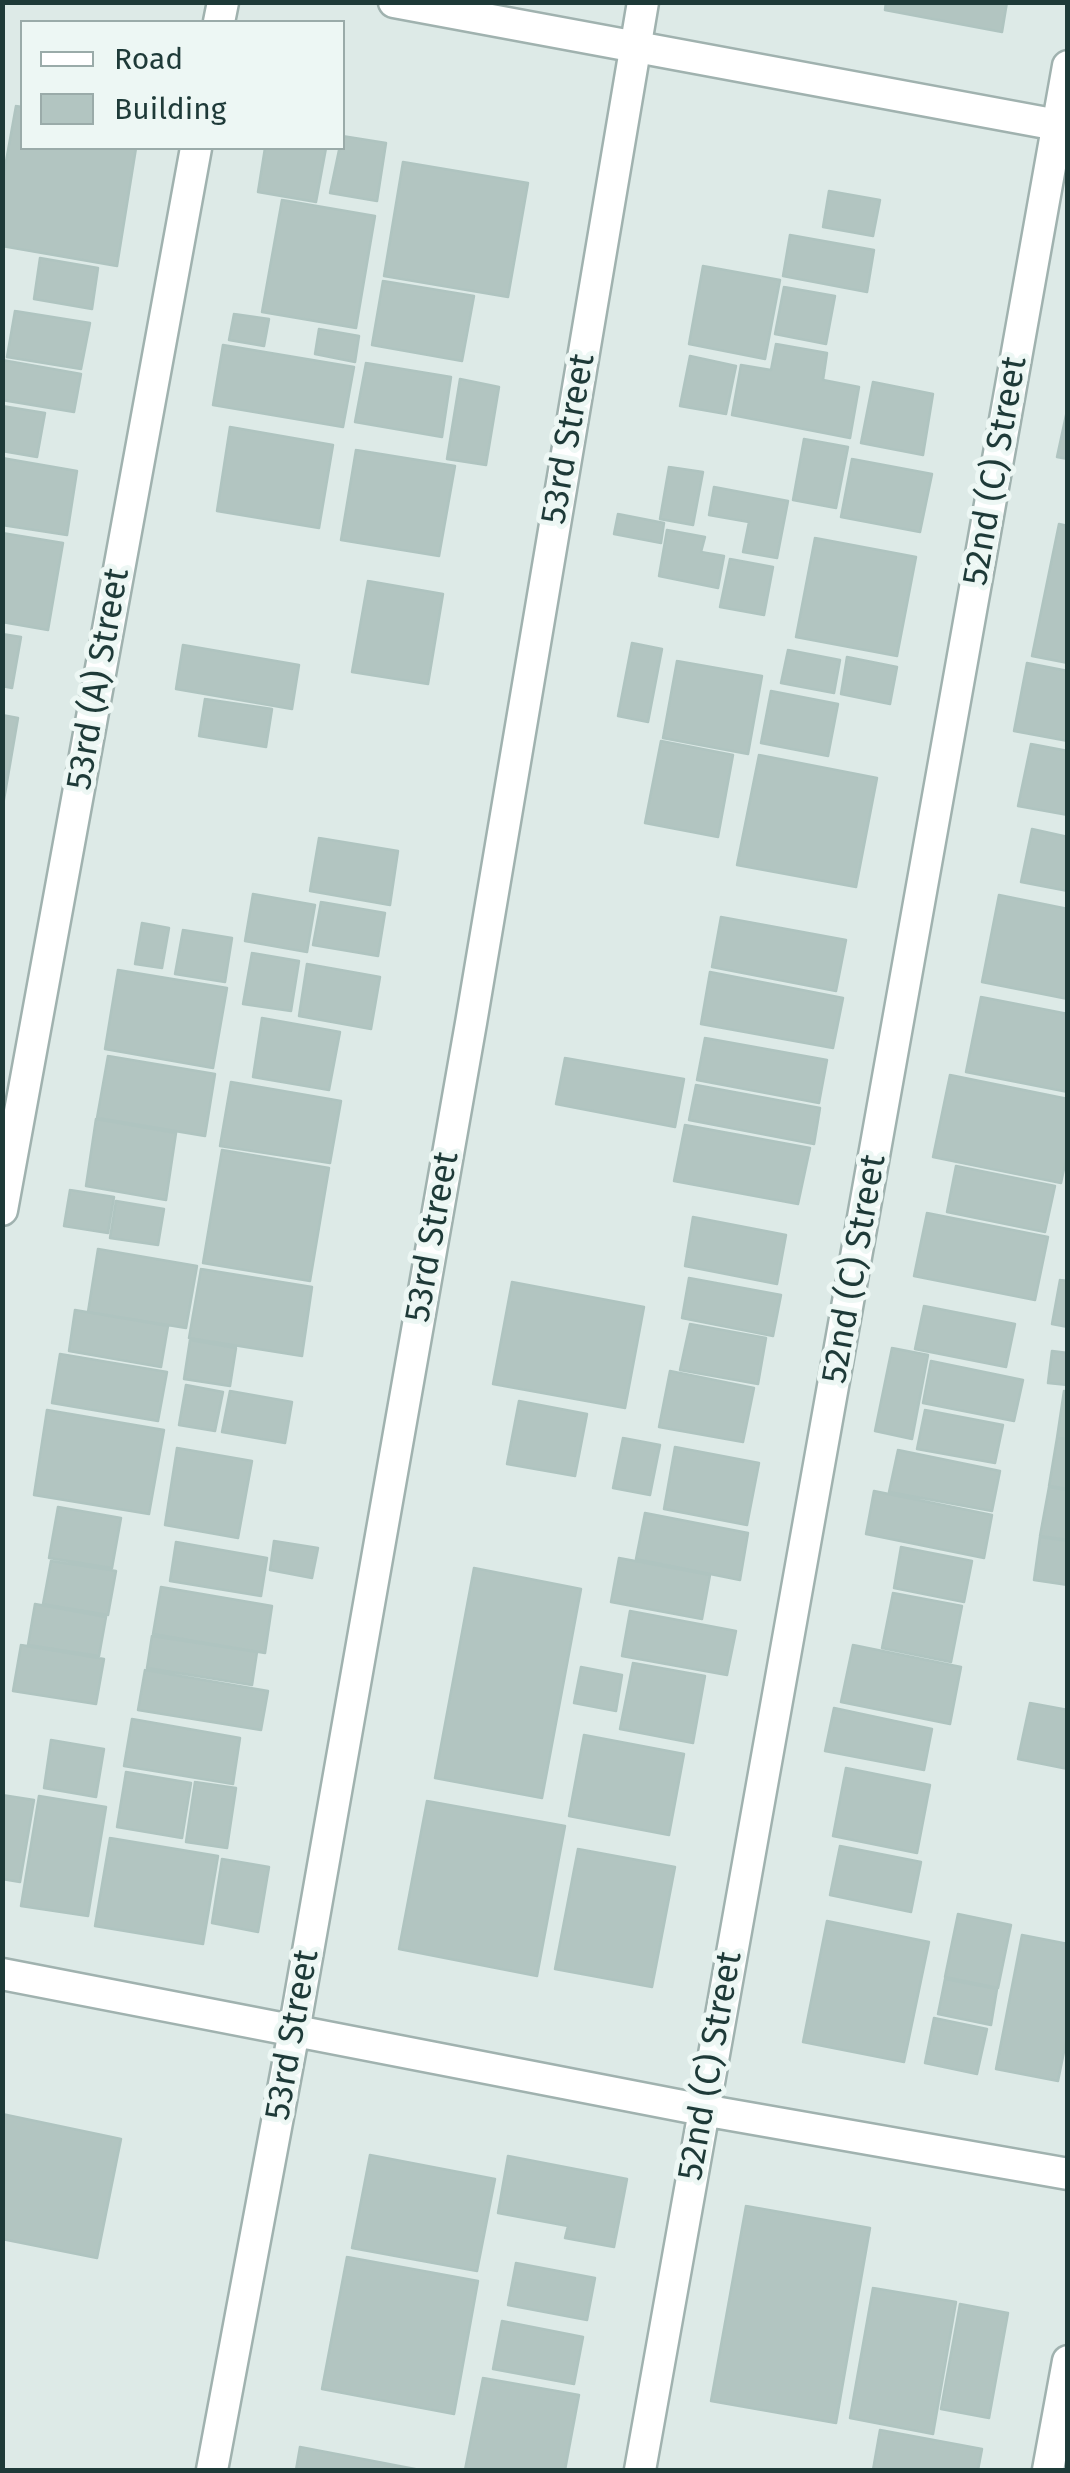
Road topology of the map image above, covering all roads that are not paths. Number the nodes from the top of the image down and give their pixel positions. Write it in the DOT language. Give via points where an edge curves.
graph roads {
  1 [pos="394,2"];
  2 [pos="643,2"];
  3 [pos="635,46"];
  4 [pos="1068,66"];
  5 [pos="1062,126"];
  6 [pos="196,150"];
  7 [pos="2,1210"];
  8 [pos="2,1974"];
  9 [pos="294,2031"];
  10 [pos="702,2110"];
  11 [pos="1068,2174"];
  12 [pos="1068,2361"];
  13 [pos="212,2470"];
  14 [pos="640,2470"];
  15 [pos="1048,2470"];
  1 -- 3 [label="street"];
  2 -- 3 [label="street, 53rd Street"];
  3 -- 5 [label="street"];
  3 -- 9 [label="street, 53rd Street"];
  4 -- 5 [label="street, 52nd (C) Street"];
  5 -- 10 [label="street, 52nd (C) Street"];
  6 -- 7 [label="street, 53rd (A) Street"];
  8 -- 9 [label="street"];
  9 -- 10 [label="street"];
  9 -- 13 [label="street, 53rd Street"];
  10 -- 11 [label="street"];
  10 -- 14 [label="street, 52nd (C) Street"];
  12 -- 15 [label="street"];
}
